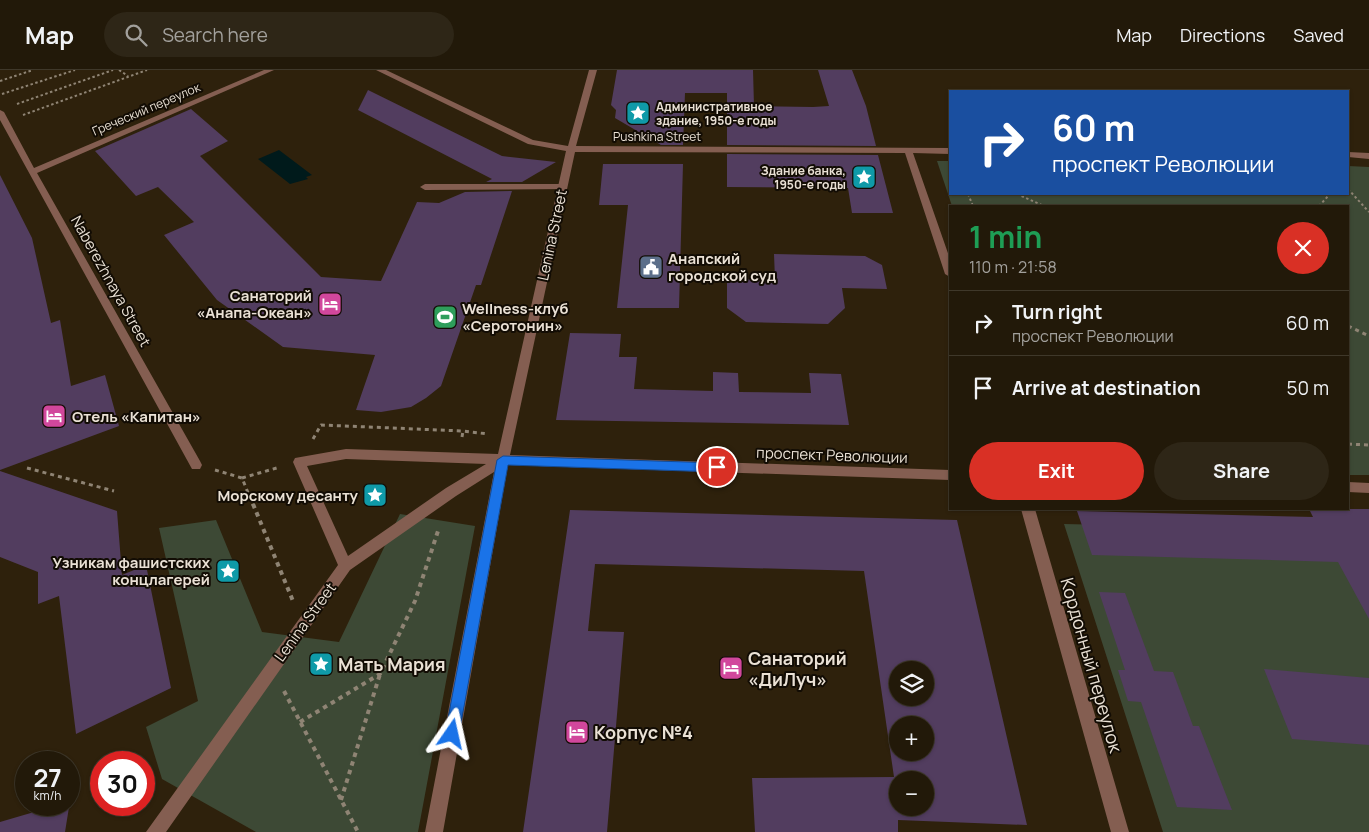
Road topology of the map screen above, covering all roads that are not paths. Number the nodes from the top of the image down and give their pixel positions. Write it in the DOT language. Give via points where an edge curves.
graph roads {
  1 [pos="270,70"];
  2 [pos="380,70"];
  3 [pos="593,70"];
  4 [pos="5,113"];
  5 [pos="571,148"];
  6 [pos="908,150"];
  7 [pos="949,151"];
  8 [pos="1349,156"];
  9 [pos="1369,156"];
  10 [pos="32,172"];
  11 [pos="425,187"];
  12 [pos="562,187"];
  13 [pos="949,271"];
  14 [pos="503,460"];
  15 [pos="196,465"];
  16 [pos="949,475"];
  17 [pos="1349,487"];
  18 [pos="1369,488"];
  19 [pos="1028,510"];
  20 [pos="345,566"];
  21 [pos="155,832"];
  22 [pos="434,832"];
  23 [pos="1120,832"];
  1 -- 10 [label="street, Греческий переулок"];
  2 -- 5 [label="street, Pushkina Street" via="531,142"];
  3 -- 5 [label="street, Lenina Street"];
  4 -- 10 [label="street, Naberezhnaya Street"];
  5 -- 6 [label="street, Pushkina Street"];
  5 -- 12 [label="street, Lenina Street"];
  6 -- 7 [label="street, Pushkina Street"];
  6 -- 13 [label="street"];
  8 -- 9 [label="street"];
  10 -- 15 [label="street, Naberezhnaya Street"];
  11 -- 12 [label="street"];
  12 -- 14 [label="street, Lenina Street"];
  14 -- 16 [label="street, проспект Революции"];
  14 -- 20 [label="street, Lenina Street"];
  14 -- 20 [label="street, проспект Революции" via="346,454 298,462"];
  14 -- 22 [label="street, Lenina Street"];
  17 -- 18 [label="street"];
  19 -- 23 [label="street, Кордонный переулок"];
  20 -- 21 [label="street, Lenina Street"];
}
